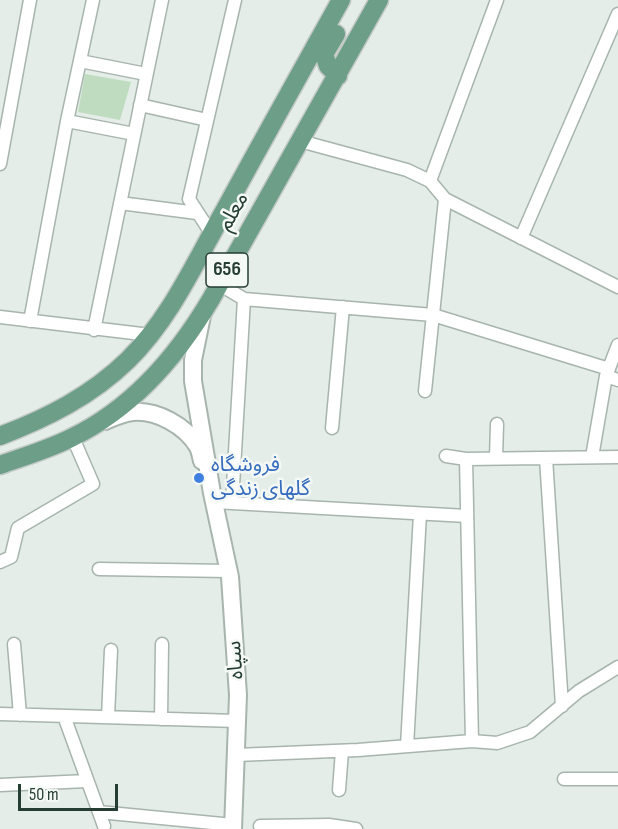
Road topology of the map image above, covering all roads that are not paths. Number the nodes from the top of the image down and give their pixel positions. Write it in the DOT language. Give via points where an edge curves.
graph roads {
  1 [pos="30,0"];
  2 [pos="93,0"];
  3 [pos="162,0"];
  4 [pos="236,0"];
  5 [pos="341,0"];
  6 [pos="352,0"];
  7 [pos="379,0"];
  8 [pos="497,0"];
  9 [pos="618,14"];
  10 [pos="80,61"];
  11 [pos="146,74"];
  12 [pos="338,76"];
  13 [pos="140,105"];
  14 [pos="207,120"];
  15 [pos="67,121"];
  16 [pos="134,134"];
  17 [pos="300,141"];
  18 [pos="0,164"];
  19 [pos="430,181"];
  20 [pos="445,199"];
  21 [pos="120,203"];
  22 [pos="197,213"];
  23 [pos="212,233"];
  24 [pos="521,238"];
  25 [pos="219,284"];
  26 [pos="618,288"];
  27 [pos="244,299"];
  28 [pos="343,307"];
  29 [pos="202,314"];
  30 [pos="433,315"];
  31 [pos="0,317"];
  32 [pos="30,321"];
  33 [pos="94,330"];
  34 [pos="150,335"];
  35 [pos="618,345"];
  36 [pos="611,375"];
  37 [pos="425,391"];
  38 [pos="497,424"];
  39 [pos="96,425"];
  40 [pos="332,428"];
  41 [pos="0,436"];
  42 [pos="73,438"];
  43 [pos="446,456"];
  44 [pos="592,457"];
  45 [pos="618,457"];
  46 [pos="496,458"];
  47 [pos="546,458"];
  48 [pos="466,459"];
  49 [pos="0,465"];
  50 [pos="213,498"];
  51 [pos="232,503"];
  52 [pos="420,514"];
  53 [pos="467,516"];
  54 [pos="0,562"];
  55 [pos="99,569"];
  56 [pos="229,571"];
  57 [pos="162,644"];
  58 [pos="14,645"];
  59 [pos="111,650"];
  60 [pos="618,667"];
  61 [pos="562,706"];
  62 [pos="0,714"];
  63 [pos="20,715"];
  64 [pos="64,716"];
  65 [pos="108,717"];
  66 [pos="160,719"];
  67 [pos="237,721"];
  68 [pos="472,741"];
  69 [pos="407,746"];
  70 [pos="342,750"];
  71 [pos="236,755"];
  72 [pos="564,779"];
  73 [pos="618,779"];
  74 [pos="87,781"];
  75 [pos="0,786"];
  76 [pos="339,790"];
  77 [pos="99,812"];
  78 [pos="104,826"];
  79 [pos="260,826"];
  80 [pos="233,827"];
  81 [pos="328,827"];
  82 [pos="356,829"];
  1 -- 18 [label="street"];
  2 -- 10 [label="street"];
  3 -- 11 [label="street"];
  4 -- 14 [label="street"];
  5 -- 23 [label="main road, معلم / 656"];
  6 -- 12 [label="main road" via="324,54 328,66"];
  7 -- 12 [label="main road, معلم / 656"];
  8 -- 19 [label="street"];
  9 -- 24 [label="street"];
  10 -- 11 [label="street"];
  10 -- 15 [label="street"];
  11 -- 13 [label="street"];
  12 -- 17 [label="main road, معلم / 656"];
  13 -- 14 [label="street"];
  13 -- 16 [label="street"];
  14 -- 22 [label="street" via="189,199"];
  15 -- 16 [label="street"];
  15 -- 32 [label="street"];
  16 -- 21 [label="street"];
  17 -- 19 [label="street" via="407,170"];
  17 -- 25 [label="main road, معلم / 656"];
  19 -- 20 [label="street"];
  20 -- 24 [label="street"];
  20 -- 30 [label="street"];
  21 -- 22 [label="street"];
  21 -- 33 [label="street"];
  22 -- 23 [label="street"];
  23 -- 34 [label="main road, معلم / 656"];
  24 -- 26 [label="street"];
  25 -- 27 [label="street"];
  25 -- 29 [label="main road, معلم / 656"];
  27 -- 28 [label="street"];
  27 -- 51 [label="street"];
  28 -- 30 [label="street"];
  28 -- 40 [label="street"];
  29 -- 39 [label="main road, معلم / 656" via="148,383"];
  29 -- 50 [label="street" via="193,381"];
  30 -- 36 [label="street"];
  30 -- 37 [label="street"];
  31 -- 32 [label="street"];
  32 -- 33 [label="street"];
  33 -- 34 [label="street"];
  34 -- 41 [label="main road, معلم / 656" via="129,359 87,393 50,415"];
  35 -- 36 [label="street"];
  36 -- 44 [label="street"];
  38 -- 46 [label="street"];
  39 -- 42 [label="main road, معلم / 656"];
  39 -- 50 [label="street" via="134,412 171,421 198,447"];
  42 -- 49 [label="main road, معلم / 656"];
  42 -- 54 [label="street" via="93,484 18,528 11,556"];
  43 -- 48 [label="street"];
  44 -- 45 [label="street"];
  44 -- 47 [label="street"];
  46 -- 47 [label="street"];
  46 -- 48 [label="street"];
  47 -- 61 [label="street"];
  48 -- 53 [label="street"];
  50 -- 51 [label="street"];
  50 -- 56 [label="street, سپاه"];
  51 -- 52 [label="street"];
  52 -- 53 [label="street"];
  52 -- 69 [label="street"];
  53 -- 68 [label="street"];
  55 -- 56 [label="street"];
  56 -- 67 [label="street, سپاه"];
  57 -- 66 [label="street"];
  58 -- 63 [label="street"];
  59 -- 65 [label="street"];
  60 -- 61 [label="street"];
  61 -- 68 [label="street" via="530,732 497,743"];
  62 -- 63 [label="street"];
  63 -- 64 [label="street"];
  64 -- 65 [label="street"];
  64 -- 74 [label="street"];
  65 -- 66 [label="street"];
  66 -- 67 [label="street"];
  67 -- 71 [label="street, سپاه"];
  68 -- 69 [label="street"];
  69 -- 70 [label="street"];
  70 -- 71 [label="street"];
  70 -- 76 [label="street"];
  71 -- 80 [label="street, سپاه"];
  72 -- 73 [label="street"];
  74 -- 75 [label="street"];
  74 -- 77 [label="street"];
  77 -- 78 [label="street"];
  77 -- 80 [label="street"];
  79 -- 81 [label="street"];
  81 -- 82 [label="street"];
}
